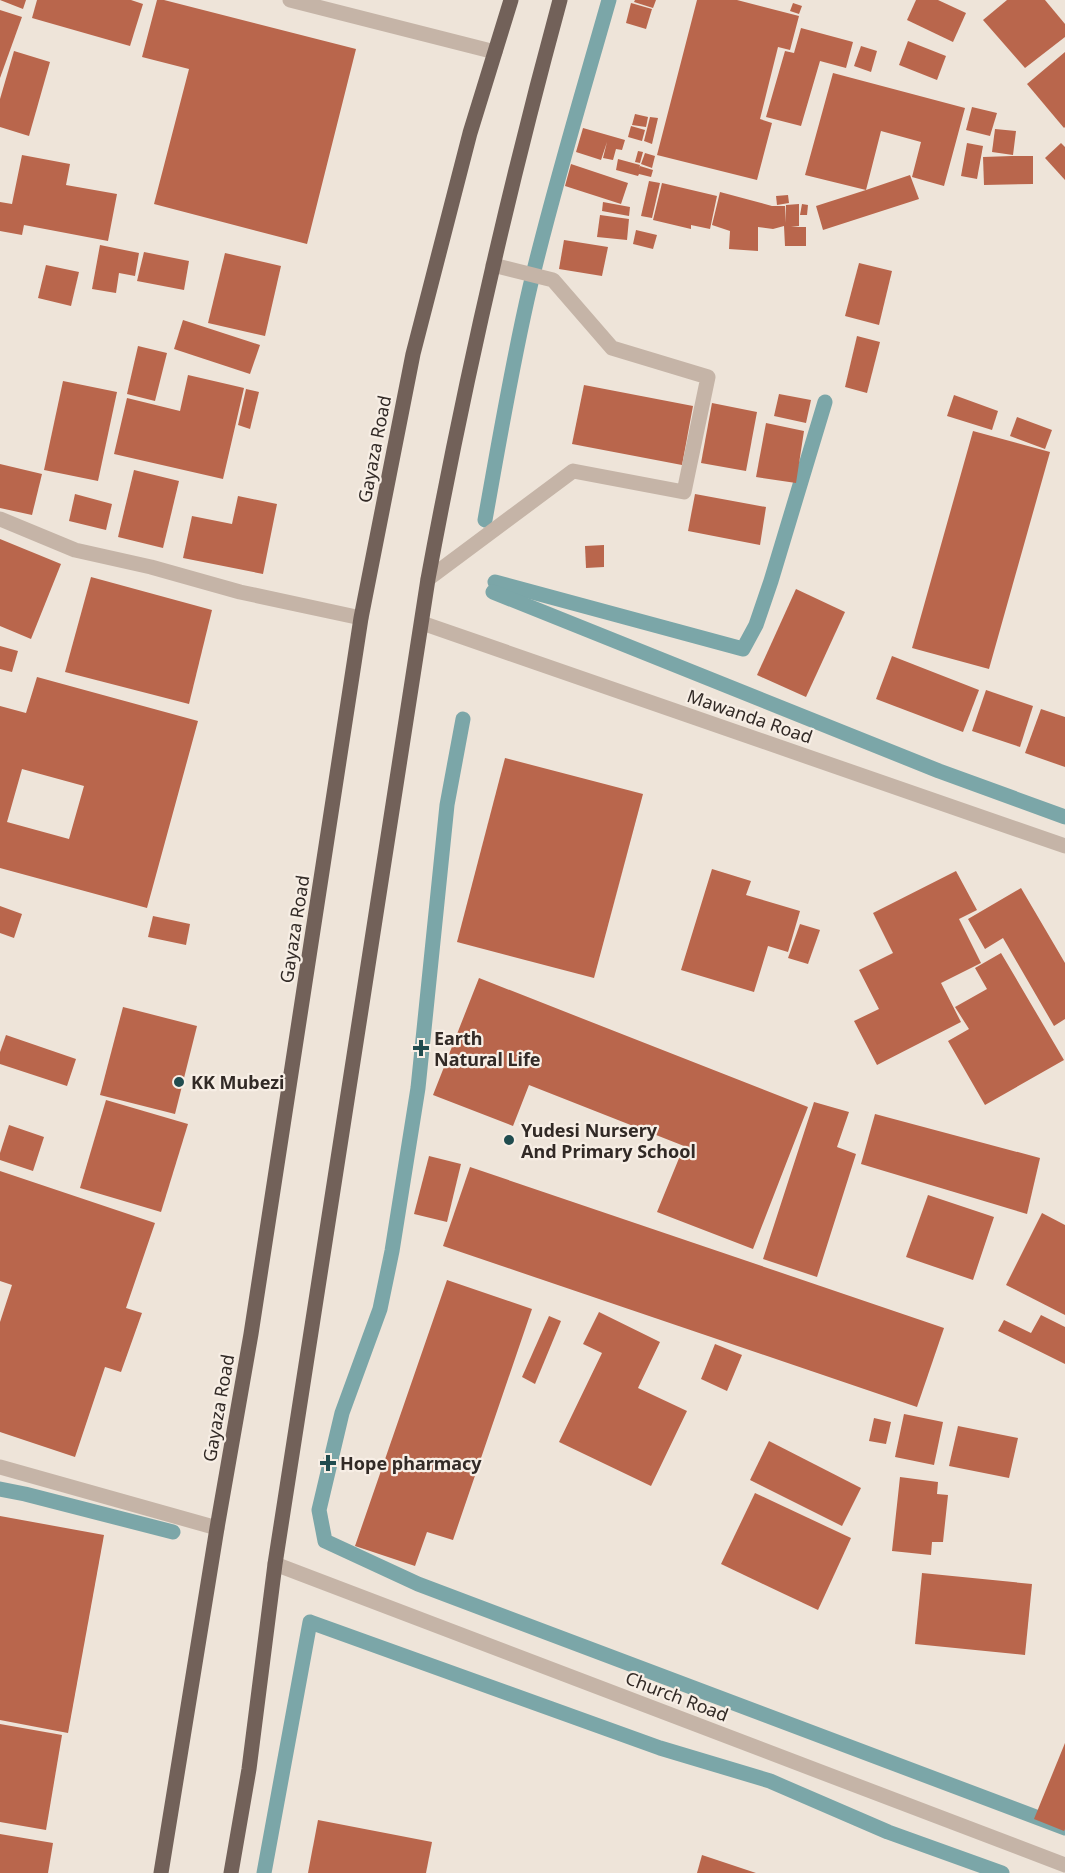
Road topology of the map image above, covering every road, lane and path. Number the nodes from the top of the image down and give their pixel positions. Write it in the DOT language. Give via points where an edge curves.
graph roads {
  1 [pos="290,0"];
  2 [pos="510,0"];
  3 [pos="560,0"];
  4 [pos="495,52"];
  5 [pos="493,265"];
  6 [pos="0,519"];
  7 [pos="429,579"];
  8 [pos="361,618"];
  9 [pos="422,623"];
  10 [pos="1065,846"];
  11 [pos="0,1467"];
  12 [pos="217,1528"];
  13 [pos="275,1564"];
  14 [pos="1065,1865"];
  15 [pos="161,1873"];
  16 [pos="231,1873"];
  1 -- 4 [label="street"];
  2 -- 4 [label="main road, Gayaza Road"];
  3 -- 5 [label="main road"];
  4 -- 8 [label="main road, Gayaza Road" via="413,354"];
  5 -- 7 [label="main road"];
  5 -- 7 [label="street" via="553,280 612,348 708,377 684,492 573,471"];
  6 -- 8 [label="street" via="75,550"];
  7 -- 9 [label="main road"];
  8 -- 12 [label="main road, Gayaza Road" via="251,1334"];
  9 -- 10 [label="street, Mawanda Road"];
  9 -- 13 [label="main road"];
  11 -- 12 [label="street"];
  12 -- 15 [label="main road, Gayaza Road"];
  13 -- 14 [label="street, Church Road"];
  13 -- 16 [label="main road" via="249,1769"];
}
